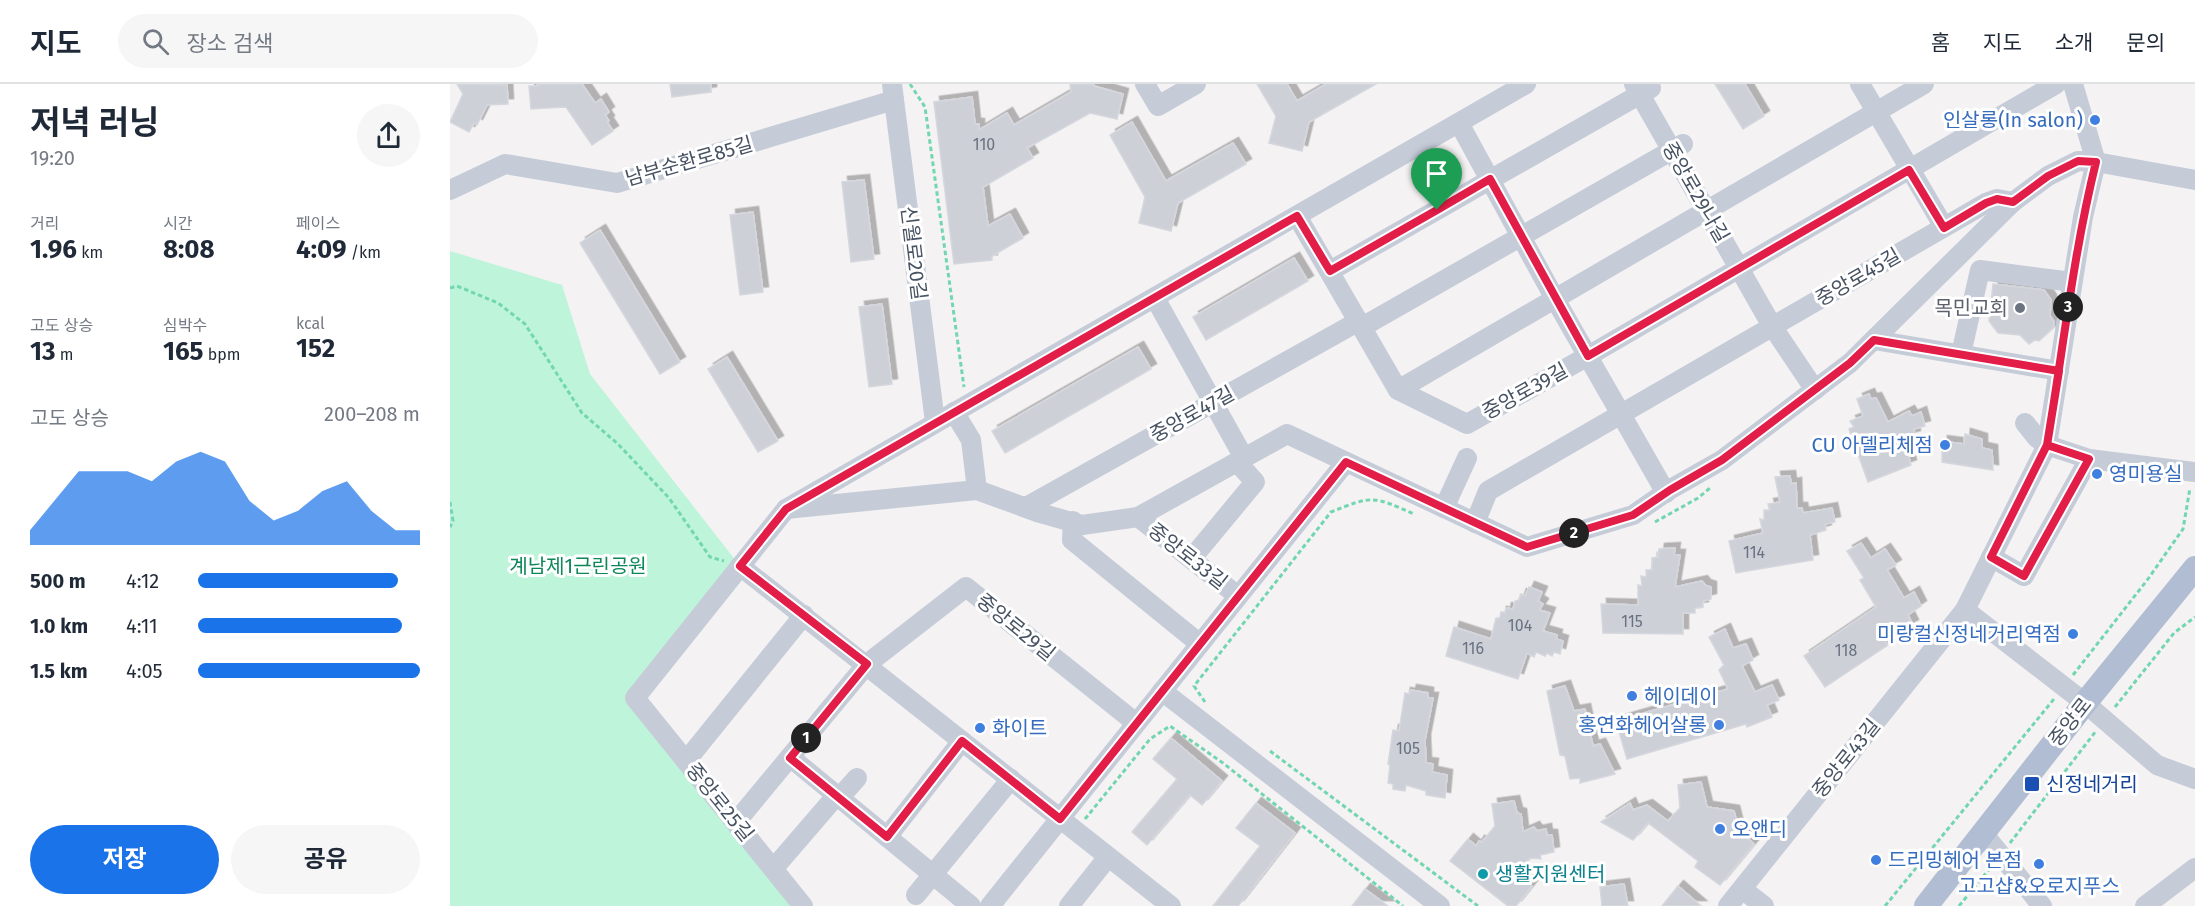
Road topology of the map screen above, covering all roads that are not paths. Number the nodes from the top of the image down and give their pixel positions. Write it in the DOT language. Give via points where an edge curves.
graph roads {
  1 [pos="1146,84"];
  2 [pos="1196,84"];
  3 [pos="1526,84"];
  4 [pos="1860,84"];
  5 [pos="1924,84"];
  6 [pos="2056,84"];
  7 [pos="2073,84"];
  8 [pos="1642,89"];
  9 [pos="893,92"];
  10 [pos="1876,111"];
  11 [pos="1459,123"];
  12 [pos="1677,147"];
  13 [pos="2096,162"];
  14 [pos="1909,170"];
  15 [pos="1490,179"];
  16 [pos="2195,180"];
  17 [pos="450,190"];
  18 [pos="2013,202"];
  19 [pos="1707,210"];
  20 [pos="1297,216"];
  21 [pos="1944,228"];
  22 [pos="1521,236"];
  23 [pos="1740,268"];
  24 [pos="1330,271"];
  25 [pos="2072,282"];
  26 [pos="1155,298"];
  27 [pos="1555,299"];
  28 [pos="1360,324"];
  29 [pos="1772,326"];
  30 [pos="1874,340"];
  31 [pos="1961,354"];
  32 [pos="1588,356"];
  33 [pos="2059,371"];
  34 [pos="1398,390"];
  35 [pos="1815,390"];
  36 [pos="1212,402"];
  37 [pos="960,408"];
  38 [pos="1621,414"];
  39 [pos="935,422"];
  40 [pos="2025,423"];
  41 [pos="2047,445"];
  42 [pos="1467,458"];
  43 [pos="2089,459"];
  44 [pos="1240,460"];
  45 [pos="1346,462"];
  46 [pos="2195,472"];
  47 [pos="977,490"];
  48 [pos="1666,493"];
  49 [pos="1026,507"];
  50 [pos="1444,508"];
  51 [pos="786,509"];
  52 [pos="1138,518"];
  53 [pos="1073,521"];
  54 [pos="1475,523"];
  55 [pos="1991,557"];
  56 [pos="1192,558"];
  57 [pos="740,566"];
  58 [pos="2195,568"];
  59 [pos="1238,596"];
  60 [pos="1965,610"];
  61 [pos="804,615"];
  62 [pos="1200,644"];
  63 [pos="867,664"];
  64 [pos="1162,691"];
  65 [pos="2085,703"];
  66 [pos="1136,723"];
  67 [pos="962,741"];
  68 [pos="790,758"];
  69 [pos="686,761"];
  70 [pos="856,778"];
  71 [pos="1011,779"];
  72 [pos="2195,779"];
  73 [pos="838,797"];
  74 [pos="736,822"];
  75 [pos="1068,825"];
  76 [pos="1983,832"];
  77 [pos="887,837"];
  78 [pos="1108,857"];
  79 [pos="774,868"];
  80 [pos="2195,868"];
  81 [pos="933,874"];
  82 [pos="1742,889"];
  83 [pos="916,895"];
  84 [pos="2169,899"];
  85 [pos="1158,902"];
  86 [pos="803,906"];
  87 [pos="971,906"];
  88 [pos="990,906"];
  89 [pos="1069,906"];
  90 [pos="1440,906"];
  91 [pos="1728,906"];
  92 [pos="1764,906"];
  93 [pos="1926,906"];
  94 [pos="2042,906"];
  95 [pos="2145,906"];
  1 -- 2 [label="street" via="1158,106"];
  3 -- 11 [label="street"];
  4 -- 10 [label="street"];
  5 -- 10 [label="street"];
  6 -- 14 [label="street"];
  7 -- 13 [label="street"];
  8 -- 12 [label="street, 중앙로29나길"];
  8 -- 15 [label="street"];
  9 -- 17 [label="street, 남부순환로85길" via="617,183 505,164"];
  9 -- 39 [label="street, 신월로20길"];
  10 -- 14 [label="street"];
  10 -- 19 [label="street"];
  11 -- 15 [label="street, 중앙로39길"];
  11 -- 20 [label="street"];
  12 -- 19 [label="street, 중앙로29나길"];
  12 -- 22 [label="street"];
  13 -- 16 [label="street"];
  13 -- 18 [label="street" via="2078,161 2048,176"];
  13 -- 25 [label="street"];
  14 -- 21 [label="street"];
  14 -- 23 [label="street"];
  15 -- 22 [label="street, 중앙로39길"];
  15 -- 24 [label="street"];
  18 -- 21 [label="street, 중앙로45길" via="1997,199 1986,203"];
  18 -- 30 [label="street"];
  19 -- 23 [label="street, 중앙로29나길"];
  19 -- 27 [label="street"];
  20 -- 24 [label="street"];
  20 -- 26 [label="street"];
  21 -- 29 [label="street, 중앙로45길"];
  22 -- 27 [label="street, 중앙로39길"];
  22 -- 28 [label="street"];
  23 -- 29 [label="street, 중앙로29나길"];
  23 -- 32 [label="street, 중앙로39길"];
  24 -- 28 [label="street"];
  25 -- 31 [label="street" via="1980,270"];
  25 -- 33 [label="street"];
  26 -- 36 [label="street"];
  26 -- 37 [label="street"];
  27 -- 32 [label="street, 중앙로39길"];
  27 -- 34 [label="street"];
  28 -- 34 [label="street"];
  28 -- 36 [label="street, 중앙로47길"];
  29 -- 35 [label="street, 중앙로29나길"];
  29 -- 38 [label="street"];
  30 -- 31 [label="street"];
  30 -- 35 [label="street"];
  31 -- 33 [label="street"];
  32 -- 34 [label="street, 중앙로39길" via="1467,424"];
  32 -- 38 [label="street, 중앙로39길"];
  33 -- 41 [label="street"];
  35 -- 48 [label="street" via="1722,460"];
  36 -- 44 [label="street"];
  36 -- 49 [label="street, 중앙로47길"];
  37 -- 39 [label="street"];
  37 -- 47 [label="street" via="971,440"];
  38 -- 48 [label="street, 중앙로39길"];
  38 -- 54 [label="street" via="1488,491"];
  39 -- 51 [label="street"];
  40 -- 41 [label="street"];
  41 -- 43 [label="street"];
  41 -- 55 [label="street"];
  42 -- 50 [label="street"];
  43 -- 46 [label="street"];
  43 -- 55 [label="street" via="2024,576"];
  44 -- 45 [label="street" via="1287,434"];
  44 -- 52 [label="street"];
  44 -- 56 [label="street" via="1256,482"];
  45 -- 50 [label="street"];
  45 -- 59 [label="street"];
  47 -- 49 [label="street"];
  47 -- 51 [label="street"];
  48 -- 54 [label="street" via="1633,515 1527,547"];
  49 -- 53 [label="street"];
  50 -- 54 [label="street"];
  51 -- 57 [label="street"];
  52 -- 53 [label="street" via="1082,525"];
  52 -- 56 [label="street, 중앙로33길"];
  53 -- 62 [label="street" via="1072,540"];
  55 -- 60 [label="street"];
  56 -- 59 [label="street, 중앙로33길"];
  57 -- 61 [label="street"];
  57 -- 69 [label="street, 중앙로25길" via="635,698"];
  58 -- 65 [label="main road, 중앙로"];
  59 -- 62 [label="street"];
  60 -- 65 [label="street"];
  60 -- 82 [label="street, 중앙로43길"];
  61 -- 63 [label="street"];
  61 -- 69 [label="street"];
  62 -- 64 [label="street"];
  63 -- 66 [label="street, 중앙로29길" via="966,587"];
  63 -- 67 [label="street"];
  63 -- 68 [label="street, 중앙로29길"];
  64 -- 66 [label="street"];
  64 -- 90 [label="street"];
  65 -- 72 [label="street" via="2157,765"];
  65 -- 76 [label="main road, 중앙로"];
  66 -- 75 [label="street"];
  67 -- 71 [label="street"];
  67 -- 77 [label="street"];
  68 -- 73 [label="street"];
  68 -- 74 [label="street, 중앙로29길"];
  69 -- 74 [label="street, 중앙로25길"];
  70 -- 73 [label="street"];
  71 -- 75 [label="street"];
  71 -- 81 [label="street"];
  73 -- 77 [label="street"];
  73 -- 79 [label="street"];
  74 -- 79 [label="street, 중앙로25길"];
  75 -- 78 [label="street"];
  75 -- 88 [label="street"];
  76 -- 93 [label="main road, 중앙로"];
  76 -- 94 [label="street"];
  77 -- 81 [label="street"];
  78 -- 85 [label="street"];
  78 -- 89 [label="street"];
  79 -- 86 [label="street, 중앙로25길"];
  80 -- 84 [label="street"];
  81 -- 83 [label="street"];
  81 -- 87 [label="street"];
  82 -- 91 [label="street, 중앙로43길"];
  82 -- 92 [label="street"];
  84 -- 95 [label="street"];
}
